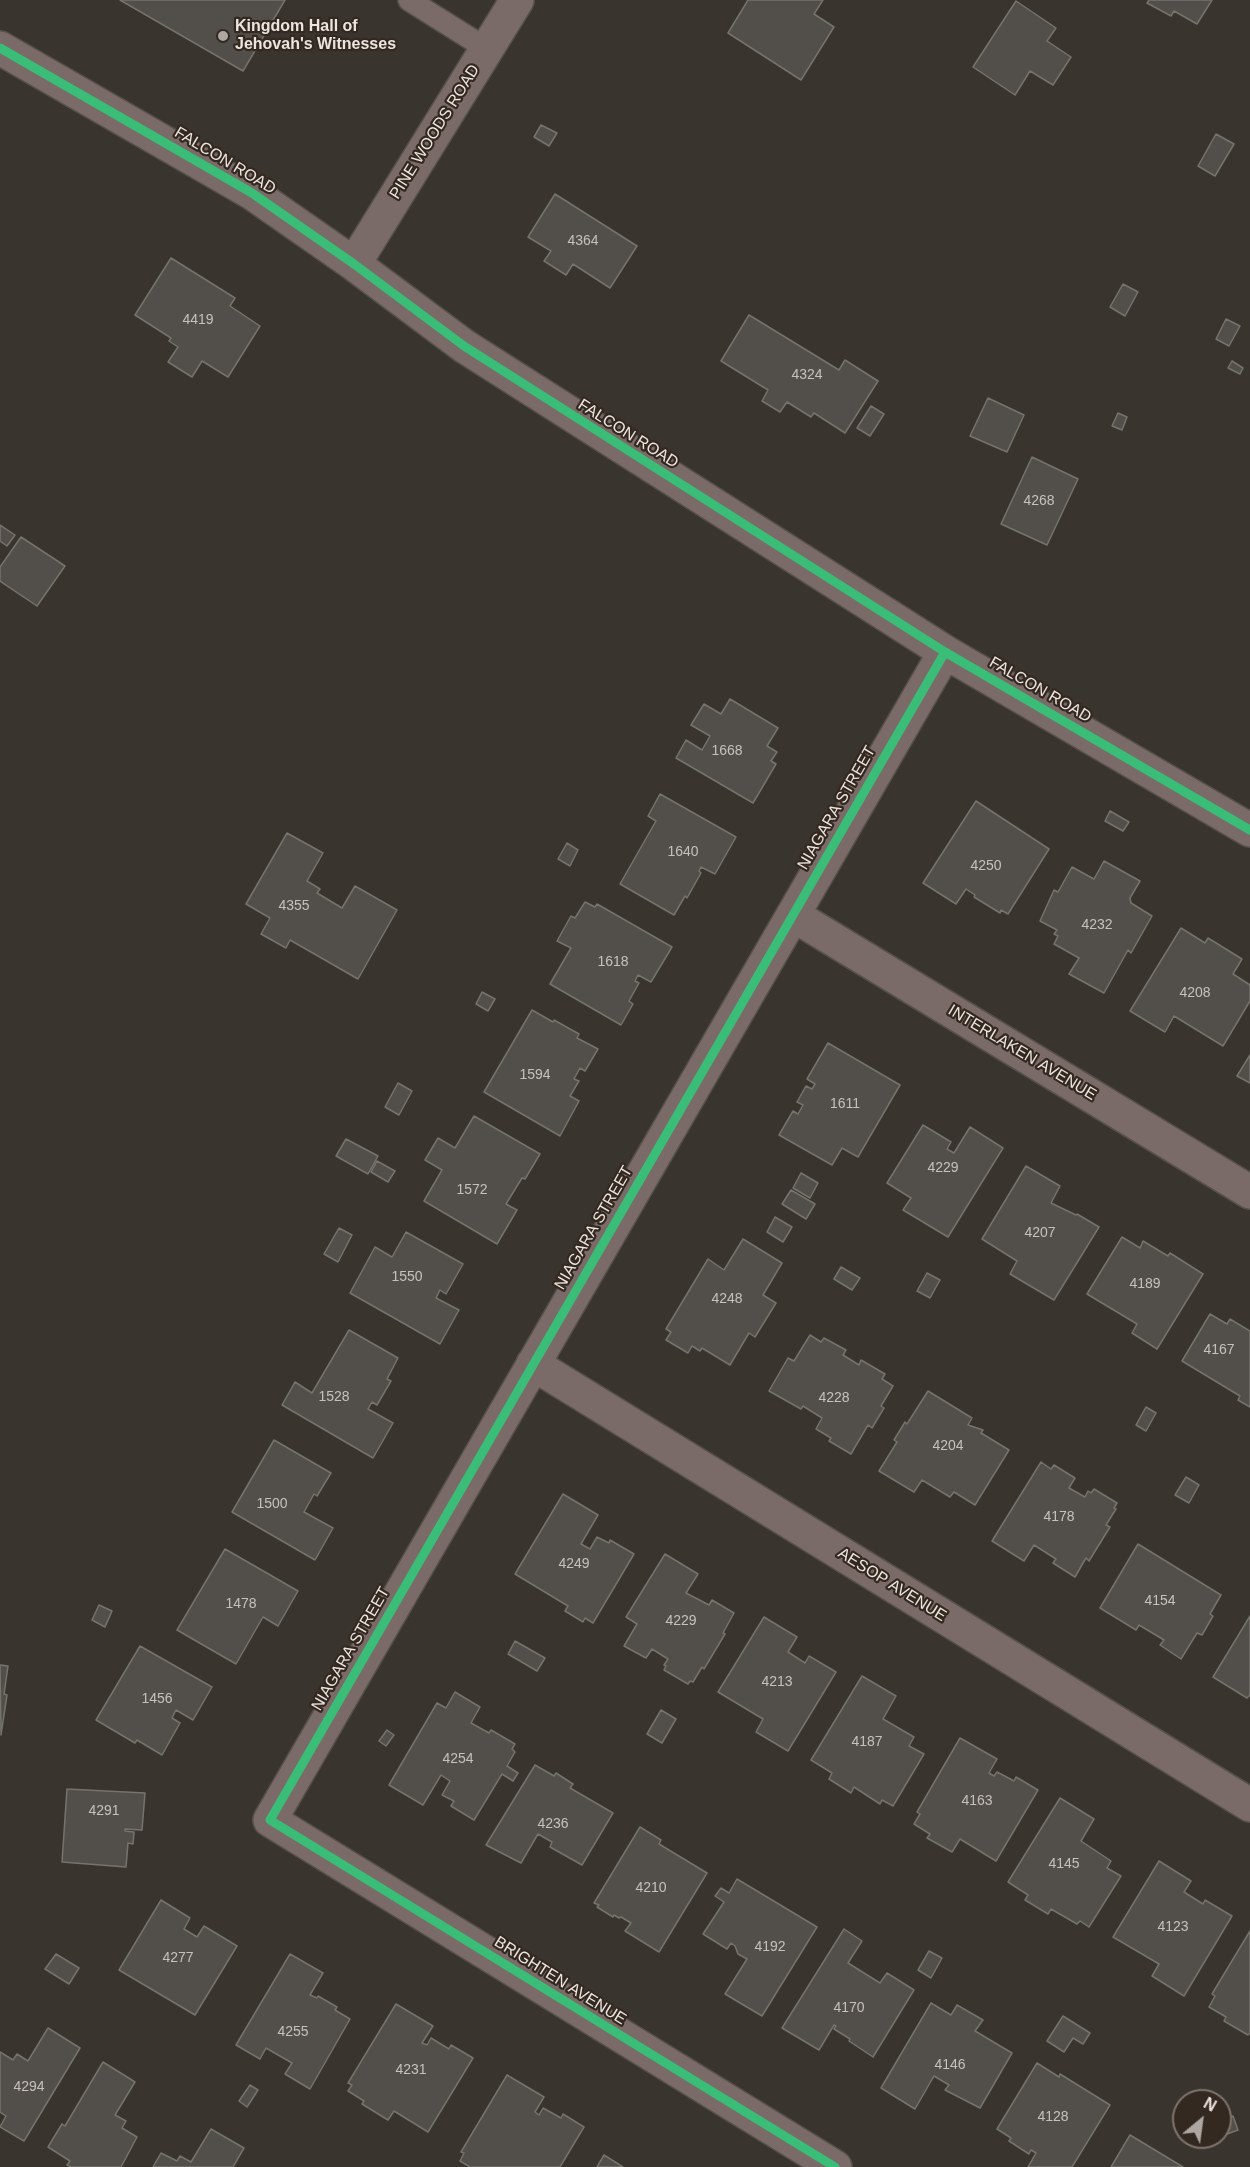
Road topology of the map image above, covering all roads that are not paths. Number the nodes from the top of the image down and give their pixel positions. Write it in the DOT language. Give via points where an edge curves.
graph roads {
  1 [pos="409,0"];
  2 [pos="517,0"];
  3 [pos="0,48"];
  4 [pos="487,49"];
  5 [pos="354,264"];
  6 [pos="945,652"];
  7 [pos="1250,830"];
  8 [pos="793,915"];
  9 [pos="1250,1192"];
  10 [pos="533,1364"];
  11 [pos="1250,1805"];
  12 [pos="270,1820"];
  13 [pos="835,2167"];
  1 -- 4 [label="lane"];
  2 -- 4 [label="street, PINE WOODS ROAD"];
  3 -- 5 [label="street, FALCON ROAD" via="252,193"];
  4 -- 5 [label="street, PINE WOODS ROAD"];
  5 -- 6 [label="street, FALCON ROAD" via="492,364"];
  6 -- 7 [label="street, FALCON ROAD"];
  6 -- 8 [label="street, NIAGARA STREET"];
  8 -- 9 [label="street, INTERLAKEN AVENUE"];
  8 -- 10 [label="street, NIAGARA STREET"];
  10 -- 11 [label="street, AESOP AVENUE"];
  10 -- 12 [label="street, NIAGARA STREET"];
  12 -- 13 [label="street, BRIGHTEN AVENUE"];
}
